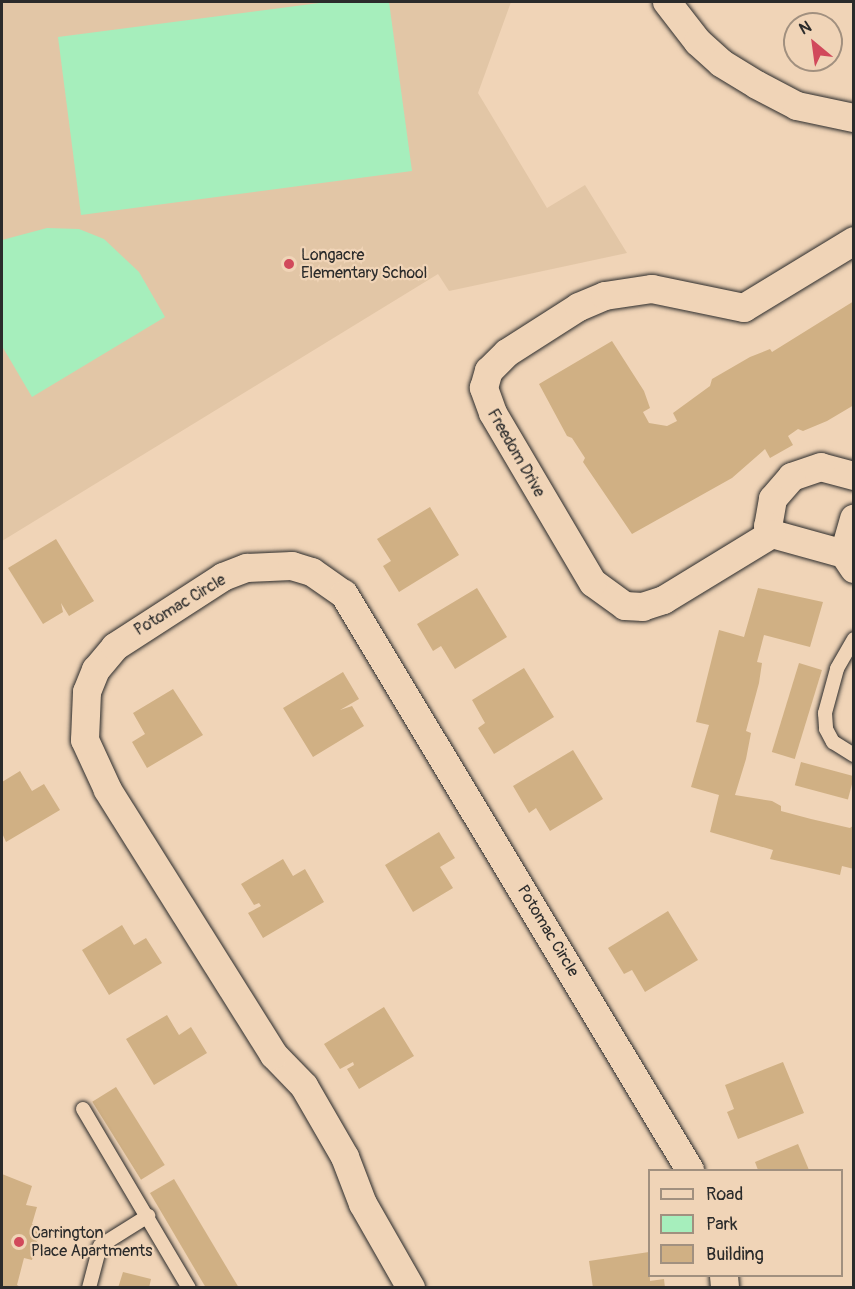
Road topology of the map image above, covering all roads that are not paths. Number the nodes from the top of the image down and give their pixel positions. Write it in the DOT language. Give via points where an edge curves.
graph roads {
  1 [pos="667,2"];
  2 [pos="854,118"];
  3 [pos="854,242"];
  4 [pos="854,476"];
  5 [pos="854,518"];
  6 [pos="772,534"];
  7 [pos="849,562"];
  8 [pos="854,639"];
  9 [pos="854,755"];
  10 [pos="83,1109"];
  11 [pos="689,1169"];
  12 [pos="148,1216"];
  13 [pos="89,1287"];
  14 [pos="189,1287"];
  15 [pos="411,1287"];
  1 -- 2 [label="street" via="698,42 721,63 797,106"];
  3 -- 6 [label="street, Freedom Drive" via="744,308 652,289 605,296 579,307 507,353 489,371 484,388 493,414 592,583 625,606 664,600"];
  4 -- 6 [label="street" via="821,467 792,477 773,500 768,526"];
  5 -- 7 [label="street"];
  6 -- 7 [label="street"];
  8 -- 9 [label="lane" via="837,669 825,713 826,729 833,742"];
  10 -- 12 [label="lane"];
  11 -- 15 [label="street, Potomac Circle" via="344,594 312,572 292,566 247,568 223,577 115,647 96,670 87,692 85,740 108,790 274,1055 304,1086 345,1157 363,1204"];
  12 -- 13 [label="lane" via="100,1246"];
  12 -- 14 [label="lane"];
}
